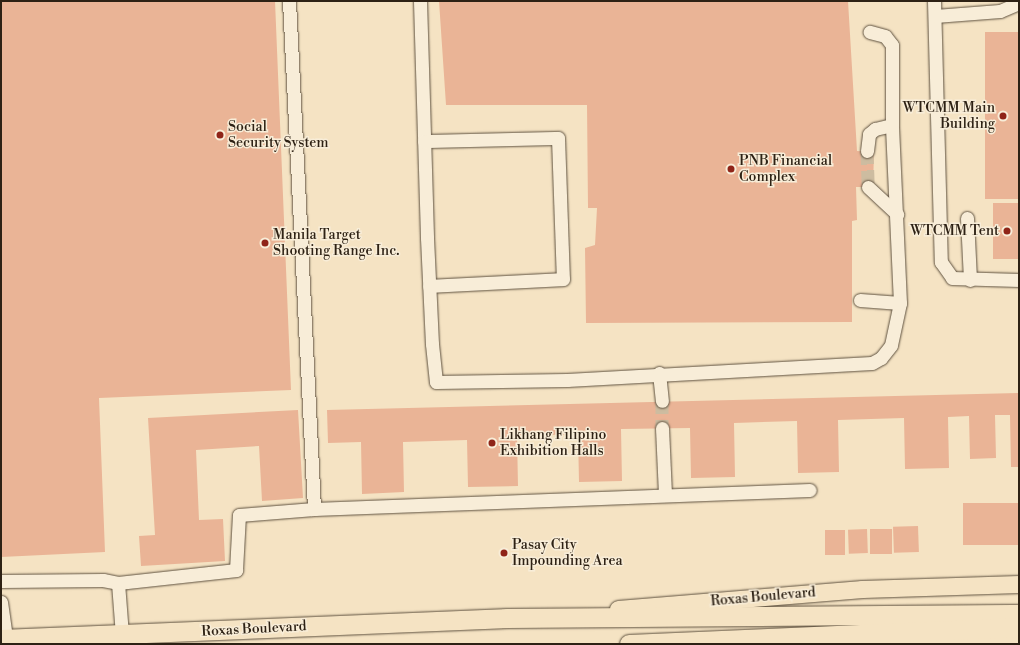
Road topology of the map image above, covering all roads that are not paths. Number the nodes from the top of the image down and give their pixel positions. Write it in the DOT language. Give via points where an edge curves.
graph roads {
  1 [pos="289,1"];
  2 [pos="420,1"];
  3 [pos="934,1"];
  4 [pos="1018,2"];
  5 [pos="935,16"];
  6 [pos="870,32"];
  7 [pos="892,125"];
  8 [pos="424,141"];
  9 [pos="867,152"];
  10 [pos="868,187"];
  11 [pos="897,214"];
  12 [pos="967,218"];
  13 [pos="970,280"];
  14 [pos="1019,280"];
  15 [pos="429,286"];
  16 [pos="860,300"];
  17 [pos="900,303"];
  18 [pos="659,374"];
  19 [pos="662,401"];
  20 [pos="662,428"];
  21 [pos="810,490"];
  22 [pos="665,495"];
  23 [pos="314,509"];
  24 [pos="1,581"];
  25 [pos="118,583"];
  26 [pos="1019,584"];
  27 [pos="1,602"];
  28 [pos="1019,614"];
  29 [pos="508,618"];
  30 [pos="992,621"];
  31 [pos="1019,627"];
  32 [pos="122,635"];
  33 [pos="818,637"];
  34 [pos="4,639"];
  35 [pos="1019,640"];
  36 [pos="629,644"];
  1 -- 23 [label="lane"];
  2 -- 8 [label="lane"];
  3 -- 5 [label="lane"];
  4 -- 5 [label="lane" via="1000,11"];
  5 -- 13 [label="lane" via="941,262 952,278"];
  6 -- 7 [label="lane" via="885,36 892,45"];
  7 -- 9 [label="lane" via="875,129 869,134 866,141"];
  7 -- 11 [label="lane"];
  8 -- 15 [label="lane"];
  8 -- 15 [label="lane" via="558,138 563,279"];
  10 -- 11 [label="lane"];
  11 -- 17 [label="lane"];
  12 -- 13 [label="lane"];
  13 -- 14 [label="lane"];
  15 -- 18 [label="lane" via="436,382 567,380"];
  16 -- 17 [label="lane"];
  17 -- 18 [label="lane" via="891,345 881,358 872,363"];
  18 -- 19 [label="lane"];
  20 -- 22 [label="lane"];
  21 -- 22 [label="lane"];
  22 -- 23 [label="lane"];
  23 -- 25 [label="lane" via="239,515 236,570"];
  24 -- 25 [label="lane" via="103,580"];
  25 -- 32 [label="lane"];
  26 -- 29 [label="main road, Roxas Boulevard" via="862,589"];
  27 -- 34 [label="lane"];
  28 -- 30 [label="highway, Roxas Boulevard"];
  29 -- 30 [label="highway, Roxas Boulevard"];
  29 -- 32 [label="highway, Roxas Boulevard"];
  30 -- 31 [label="highway, Roxas Boulevard"];
  30 -- 33 [label="highway, Roxas Boulevard"];
  32 -- 34 [label="highway, Roxas Boulevard"];
  33 -- 35 [label="main road, Roxas Boulevard" via="881,643"];
  33 -- 36 [label="highway, Roxas Boulevard"];
}
